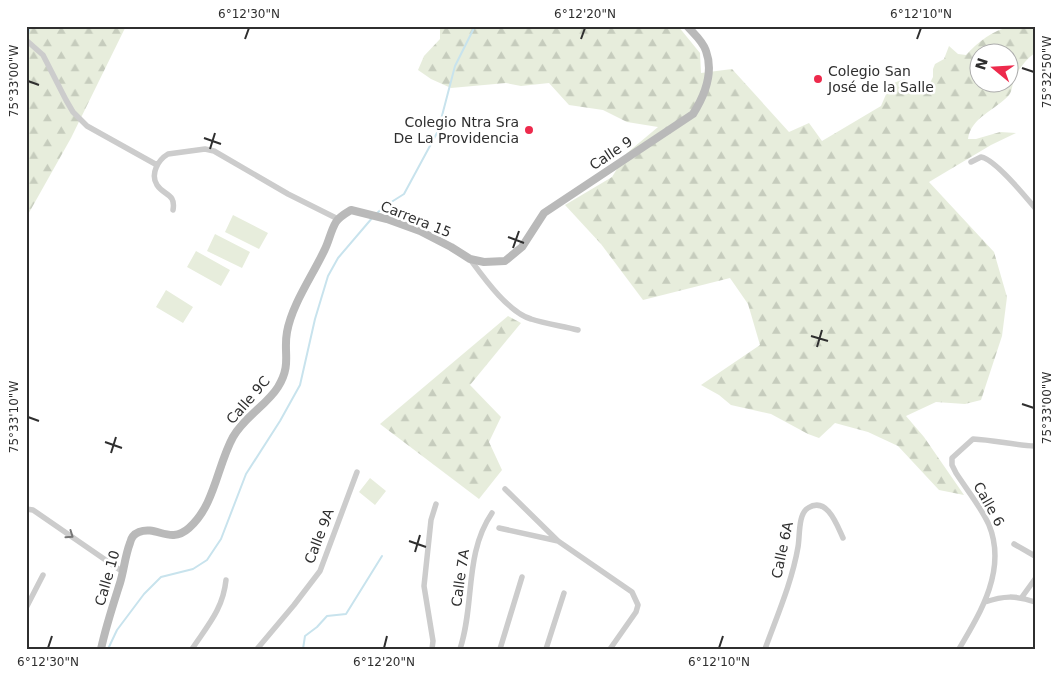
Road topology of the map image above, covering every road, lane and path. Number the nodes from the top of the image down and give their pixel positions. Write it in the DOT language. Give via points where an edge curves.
graph roads {
  1 [pos="687,26"];
  2 [pos="26,40"];
  3 [pos="971,162"];
  4 [pos="157,165"];
  5 [pos="1035,208"];
  6 [pos="173,210"];
  7 [pos="338,219"];
  8 [pos="470,259"];
  9 [pos="578,330"];
  10 [pos="1035,446"];
  11 [pos="357,472"];
  12 [pos="505,489"];
  13 [pos="436,504"];
  14 [pos="28,509"];
  15 [pos="492,513"];
  16 [pos="499,528"];
  17 [pos="134,535"];
  18 [pos="843,538"];
  19 [pos="558,541"];
  20 [pos="1014,544"];
  21 [pos="1035,556"];
  22 [pos="123,572"];
  23 [pos="43,575"];
  24 [pos="522,577"];
  25 [pos="1035,579"];
  26 [pos="226,580"];
  27 [pos="564,593"];
  28 [pos="1022,597"];
  29 [pos="985,602"];
  30 [pos="1035,602"];
  31 [pos="26,608"];
  32 [pos="105,630"];
  33 [pos="96,649"];
  34 [pos="102,649"];
  35 [pos="192,649"];
  36 [pos="257,649"];
  37 [pos="432,649"];
  38 [pos="460,649"];
  39 [pos="500,649"];
  40 [pos="546,649"];
  41 [pos="610,649"];
  42 [pos="765,649"];
  43 [pos="959,649"];
  1 -- 8 [label="street, Calle 9" via="702,43 709,67 703,98 693,114 544,214 522,247 505,261"];
  2 -- 4 [label="street" via="43,55 70,106 87,126"];
  3 -- 5 [label="street" via="981,157 988,159"];
  4 -- 6 [label="street" via="155,179 173,200"];
  4 -- 7 [label="street" via="168,154 205,149 214,151"];
  7 -- 8 [label="street, Carrera 15" via="351,210 387,219 420,232"];
  7 -- 17 [label="street, Calle 9C" via="293,313 287,333 288,356 283,378 277,389 240,426 200,515 180,534 172,536 140,531"];
  8 -- 9 [label="street, Carrera 15" via="512,307 530,319"];
  10 -- 29 [label="street, Calle 6" via="973,439 952,458 956,473 983,513 993,538 995,568"];
  11 -- 36 [label="street, Calle 9A" via="320,571"];
  12 -- 19 [label="street"];
  13 -- 37 [label="street" via="424,586"];
  14 -- 22 [label="street, one-way"];
  15 -- 38 [label="street, Calle 7A" via="478,540"];
  16 -- 19 [label="street"];
  17 -- 22 [label="street, Calle 10"];
  18 -- 42 [label="street, Calle 6A" via="830,512 823,506 814,505 806,509 796,561"];
  19 -- 41 [label="street" via="632,592 638,605 636,612"];
  20 -- 21 [label="street"];
  22 -- 32 [label="street, Calle 10"];
  23 -- 31 [label="street"];
  24 -- 39 [label="street"];
  25 -- 28 [label="street"];
  26 -- 35 [label="street" via="220,607"];
  27 -- 40 [label="street"];
  28 -- 29 [label="street" via="1000,597"];
  28 -- 30 [label="street"];
  29 -- 43 [label="street, Calle 6"];
  32 -- 33 [label="street, Calle 10"];
  32 -- 34 [label="street, Calle 10"];
}
